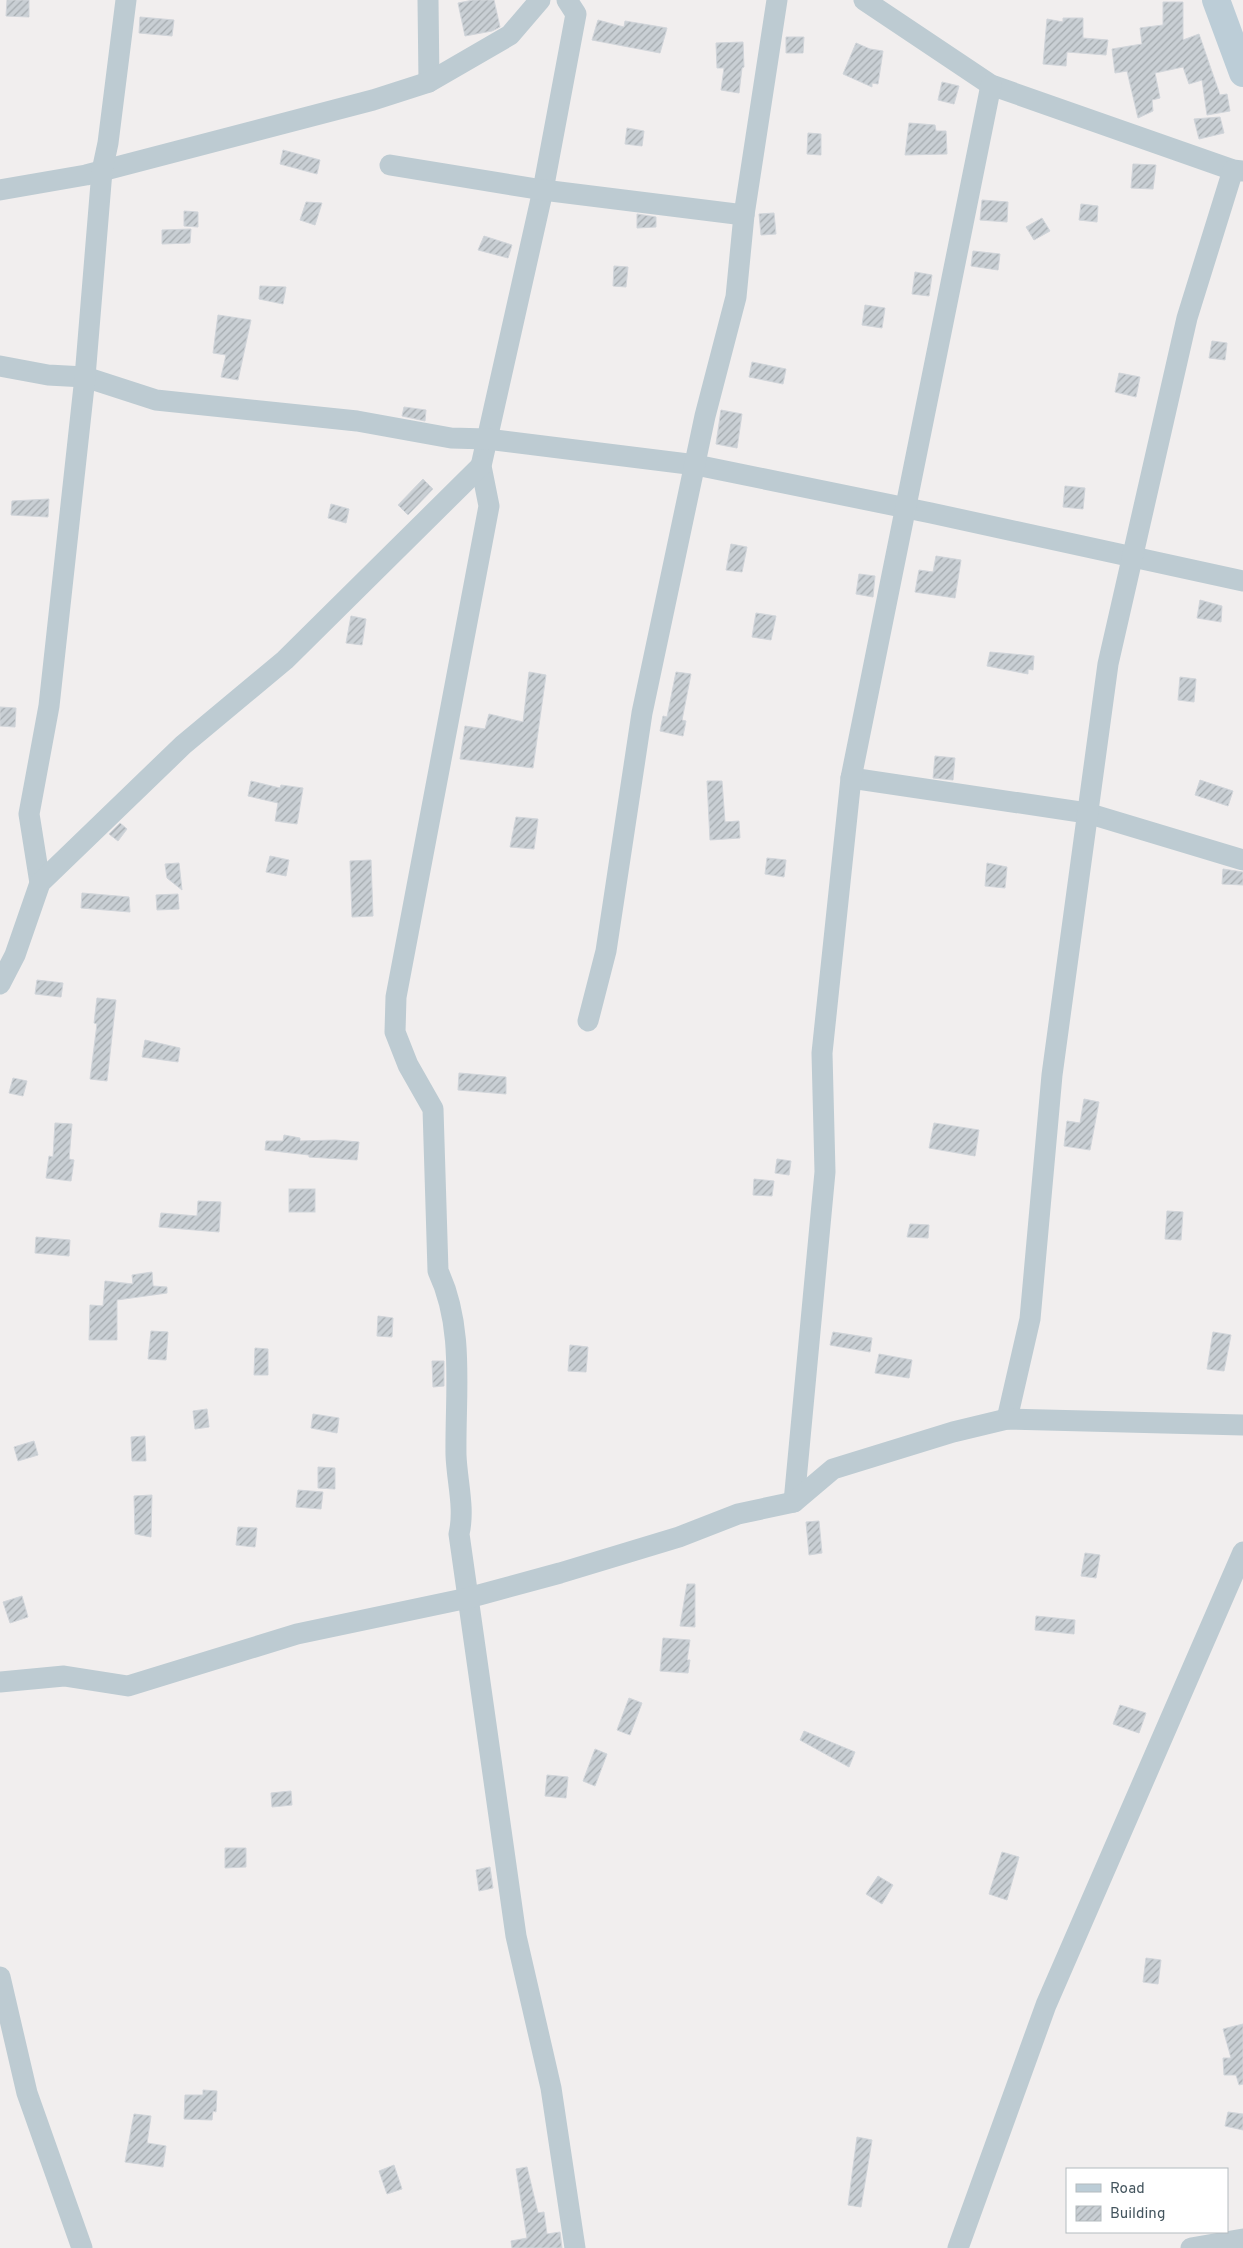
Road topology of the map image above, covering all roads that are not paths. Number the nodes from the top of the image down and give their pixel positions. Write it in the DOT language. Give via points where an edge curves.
graph roads {
  1 [pos="126,0"];
  2 [pos="428,0"];
  3 [pos="540,0"];
  4 [pos="567,0"];
  5 [pos="777,0"];
  6 [pos="864,0"];
  7 [pos="1216,0"];
  8 [pos="1243,73"];
  9 [pos="429,82"];
  10 [pos="991,86"];
  11 [pos="390,165"];
  12 [pos="102,170"];
  13 [pos="1238,170"];
  14 [pos="0,190"];
  15 [pos="543,190"];
  16 [pos="744,215"];
  17 [pos="0,366"];
  18 [pos="84,377"];
  19 [pos="487,439"];
  20 [pos="696,465"];
  21 [pos="481,466"];
  22 [pos="906,508"];
  23 [pos="1132,557"];
  24 [pos="1243,582"];
  25 [pos="851,778"];
  26 [pos="1087,813"];
  27 [pos="1243,860"];
  28 [pos="40,883"];
  29 [pos="0,984"];
  30 [pos="588,1021"];
  31 [pos="1007,1419"];
  32 [pos="1243,1425"];
  33 [pos="794,1502"];
  34 [pos="1243,1552"];
  35 [pos="468,1598"];
  36 [pos="0,1682"];
  37 [pos="0,1977"];
  38 [pos="1243,2239"];
  39 [pos="82,2248"];
  40 [pos="575,2248"];
  41 [pos="958,2248"];
  42 [pos="1191,2248"];
  1 -- 12 [label="street"];
  2 -- 9 [label="street"];
  3 -- 9 [label="street" via="510,35"];
  4 -- 15 [label="street" via="576,14"];
  5 -- 16 [label="street"];
  6 -- 10 [label="street"];
  7 -- 8 [label="main road"];
  9 -- 12 [label="street" via="373,100"];
  10 -- 13 [label="street"];
  10 -- 22 [label="street"];
  11 -- 15 [label="street"];
  12 -- 14 [label="street"];
  12 -- 18 [label="street"];
  13 -- 23 [label="street" via="1188,318"];
  15 -- 16 [label="street"];
  15 -- 19 [label="street"];
  16 -- 20 [label="street" via="736,297 705,416"];
  17 -- 18 [label="street" via="48,375"];
  18 -- 19 [label="street" via="156,400 358,421 451,438"];
  18 -- 28 [label="street" via="49,706 29,814"];
  19 -- 20 [label="street"];
  19 -- 21 [label="street"];
  20 -- 22 [label="street"];
  20 -- 30 [label="street" via="642,713 606,951"];
  21 -- 28 [label="street" via="285,660 183,745"];
  21 -- 35 [label="street" via="489,506 396,997 395,1032 408,1065 433,1108 438,1271 447,1290 457,1346 456,1457 462,1521 459,1534"];
  22 -- 23 [label="street"];
  22 -- 25 [label="street"];
  23 -- 24 [label="street"];
  23 -- 26 [label="street" via="1108,664"];
  25 -- 26 [label="street"];
  25 -- 33 [label="street" via="822,1053 825,1172"];
  26 -- 27 [label="street"];
  26 -- 31 [label="street" via="1052,1075 1030,1319"];
  28 -- 29 [label="street" via="15,955"];
  31 -- 32 [label="street"];
  31 -- 33 [label="street" via="833,1469"];
  33 -- 35 [label="street" via="738,1514 660,1543"];
  34 -- 41 [label="street" via="1046,2005"];
  35 -- 36 [label="street" via="297,1634 128,1686 64,1676"];
  35 -- 40 [label="street" via="516,1936 551,2088"];
  37 -- 39 [label="street" via="27,2092"];
  38 -- 42 [label="street"];
}
